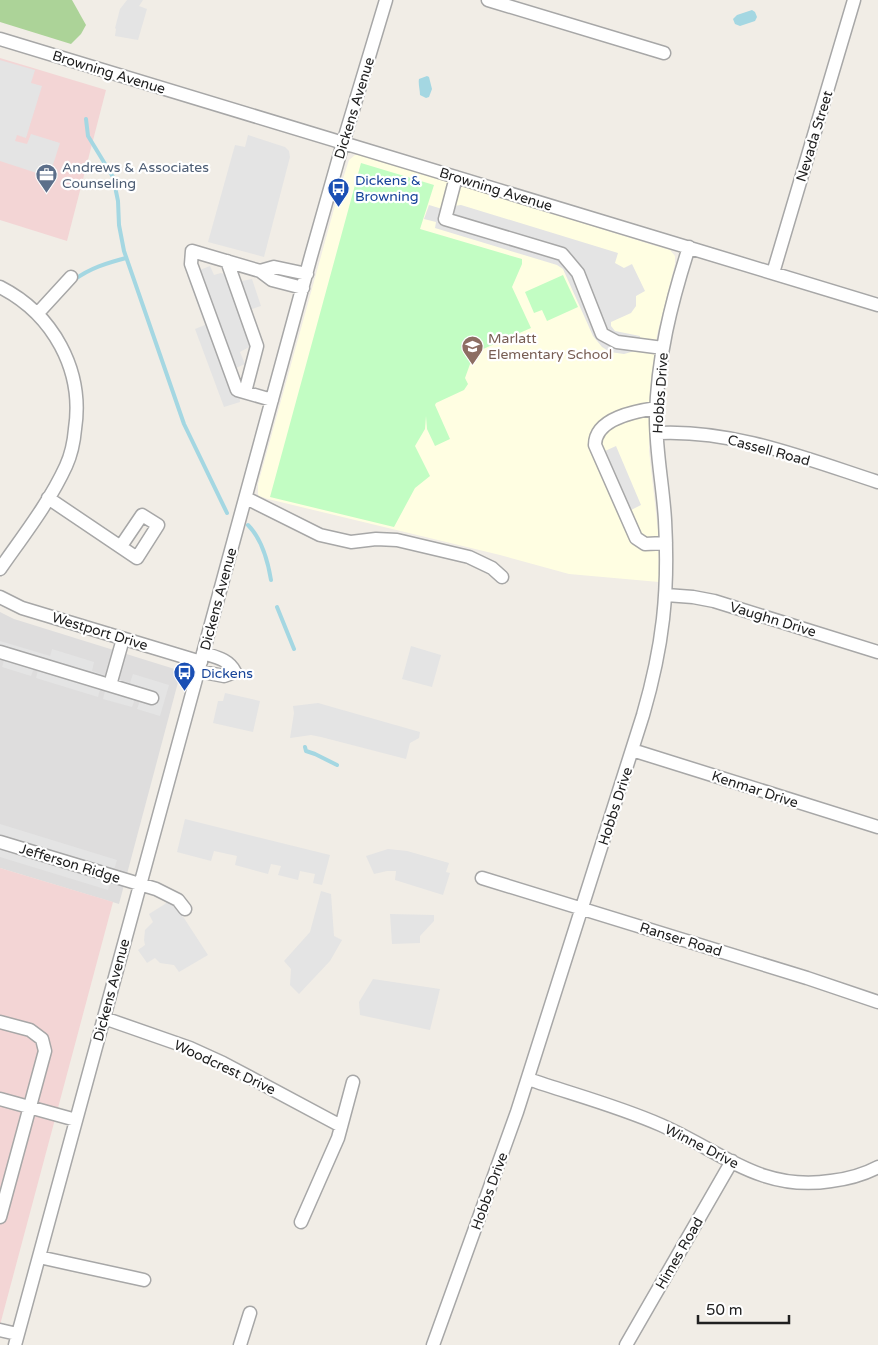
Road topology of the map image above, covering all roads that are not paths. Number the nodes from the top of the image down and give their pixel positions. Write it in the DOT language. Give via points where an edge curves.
graph roads {
  1 [pos="386,0"];
  2 [pos="488,0"];
  3 [pos="854,0"];
  4 [pos="0,39"];
  5 [pos="664,53"];
  6 [pos="343,143"];
  7 [pos="456,177"];
  8 [pos="689,247"];
  9 [pos="227,261"];
  10 [pos="260,271"];
  11 [pos="773,273"];
  12 [pos="307,274"];
  13 [pos="71,277"];
  14 [pos="0,288"];
  15 [pos="303,288"];
  16 [pos="878,305"];
  17 [pos="38,313"];
  18 [pos="663,348"];
  19 [pos="245,392"];
  20 [pos="272,400"];
  21 [pos="657,408"];
  22 [pos="657,433"];
  23 [pos="878,482"];
  24 [pos="48,498"];
  25 [pos="246,498"];
  26 [pos="666,543"];
  27 [pos="121,546"];
  28 [pos="0,569"];
  29 [pos="502,577"];
  30 [pos="666,595"];
  31 [pos="0,597"];
  32 [pos="124,639"];
  33 [pos="0,652"];
  34 [pos="878,652"];
  35 [pos="200,662"];
  36 [pos="110,685"];
  37 [pos="152,698"];
  38 [pos="632,750"];
  39 [pos="878,828"];
  40 [pos="0,842"];
  41 [pos="482,878"];
  42 [pos="140,884"];
  43 [pos="582,908"];
  44 [pos="185,909"];
  45 [pos="878,1002"];
  46 [pos="104,1018"];
  47 [pos="0,1022"];
  48 [pos="528,1079"];
  49 [pos="353,1082"];
  50 [pos="0,1099"];
  51 [pos="30,1107"];
  52 [pos="76,1120"];
  53 [pos="341,1126"];
  54 [pos="732,1161"];
  55 [pos="878,1167"];
  56 [pos="0,1217"];
  57 [pos="301,1222"];
  58 [pos="39,1257"];
  59 [pos="144,1280"];
  60 [pos="250,1313"];
  61 [pos="0,1330"];
  62 [pos="16,1340"];
  63 [pos="244,1344"];
  64 [pos="432,1345"];
  65 [pos="626,1345"];
  1 -- 6 [label="street, Dickens Avenue"];
  2 -- 5 [label="street"];
  3 -- 11 [label="street, Nevada Street"];
  4 -- 6 [label="street, Browning Avenue"];
  6 -- 7 [label="street, Browning Avenue"];
  6 -- 12 [label="street, Dickens Avenue"];
  7 -- 8 [label="street, Browning Avenue"];
  7 -- 18 [label="street" via="444,219 562,254 578,273 602,334 617,342"];
  8 -- 11 [label="street, Browning Avenue"];
  8 -- 18 [label="street, Hobbs Drive"];
  9 -- 10 [label="street"];
  9 -- 19 [label="street" via="257,346"];
  9 -- 19 [label="street" via="192,251 191,264 237,390"];
  10 -- 12 [label="street" via="274,267"];
  10 -- 15 [label="street" via="272,280"];
  11 -- 16 [label="street, Browning Avenue"];
  12 -- 15 [label="street, Dickens Avenue"];
  13 -- 17 [label="street"];
  14 -- 17 [label="street"];
  15 -- 20 [label="street, Dickens Avenue"];
  17 -- 24 [label="street" via="61,344 69,364 75,382 78,414 67,465"];
  18 -- 21 [label="street, Hobbs Drive"];
  19 -- 20 [label="street"];
  20 -- 25 [label="street, Dickens Avenue"];
  21 -- 22 [label="street, Hobbs Drive"];
  21 -- 26 [label="street" via="635,411 604,425 598,431 595,445 636,538 645,544"];
  22 -- 23 [label="street, Cassell Road" via="701,434 735,440 778,450"];
  22 -- 26 [label="street, Hobbs Drive"];
  24 -- 27 [label="street"];
  24 -- 28 [label="street"];
  25 -- 29 [label="street" via="320,535 351,542 397,540 469,557 492,568"];
  25 -- 35 [label="street, Dickens Avenue"];
  26 -- 30 [label="street, Hobbs Drive"];
  30 -- 34 [label="street, Vaughn Drive" via="714,601"];
  30 -- 38 [label="street, Hobbs Drive" via="658,660"];
  31 -- 32 [label="street, Westport Drive" via="22,608"];
  32 -- 35 [label="street, Westport Drive"];
  32 -- 36 [label="street"];
  33 -- 36 [label="street"];
  35 -- 42 [label="street, Dickens Avenue"];
  36 -- 37 [label="street"];
  38 -- 39 [label="street, Kenmar Drive"];
  38 -- 43 [label="street, Hobbs Drive"];
  40 -- 42 [label="street, Jefferson Ridge"];
  41 -- 43 [label="street, Ranser Road"];
  42 -- 44 [label="street, Jefferson Ridge" via="178,900"];
  42 -- 46 [label="street, Dickens Avenue"];
  43 -- 45 [label="street, Ranser Road"];
  43 -- 48 [label="street, Hobbs Drive"];
  46 -- 52 [label="street, Dickens Avenue"];
  46 -- 53 [label="street, Woodcrest Drive" via="190,1048 273,1088"];
  47 -- 51 [label="street" via="30,1030 42,1039 45,1051"];
  48 -- 54 [label="street, Winne Drive" via="657,1123"];
  48 -- 64 [label="street, Hobbs Drive"];
  49 -- 53 [label="street"];
  50 -- 51 [label="street"];
  51 -- 52 [label="street"];
  51 -- 56 [label="street"];
  52 -- 58 [label="street, Dickens Avenue"];
  53 -- 57 [label="street"];
  54 -- 55 [label="street, Winne Drive" via="767,1178 799,1184 842,1180"];
  54 -- 65 [label="street, Himes Road"];
  58 -- 59 [label="street"];
  58 -- 62 [label="street, Dickens Avenue"];
  60 -- 63 [label="street"];
  61 -- 62 [label="street"];
}
